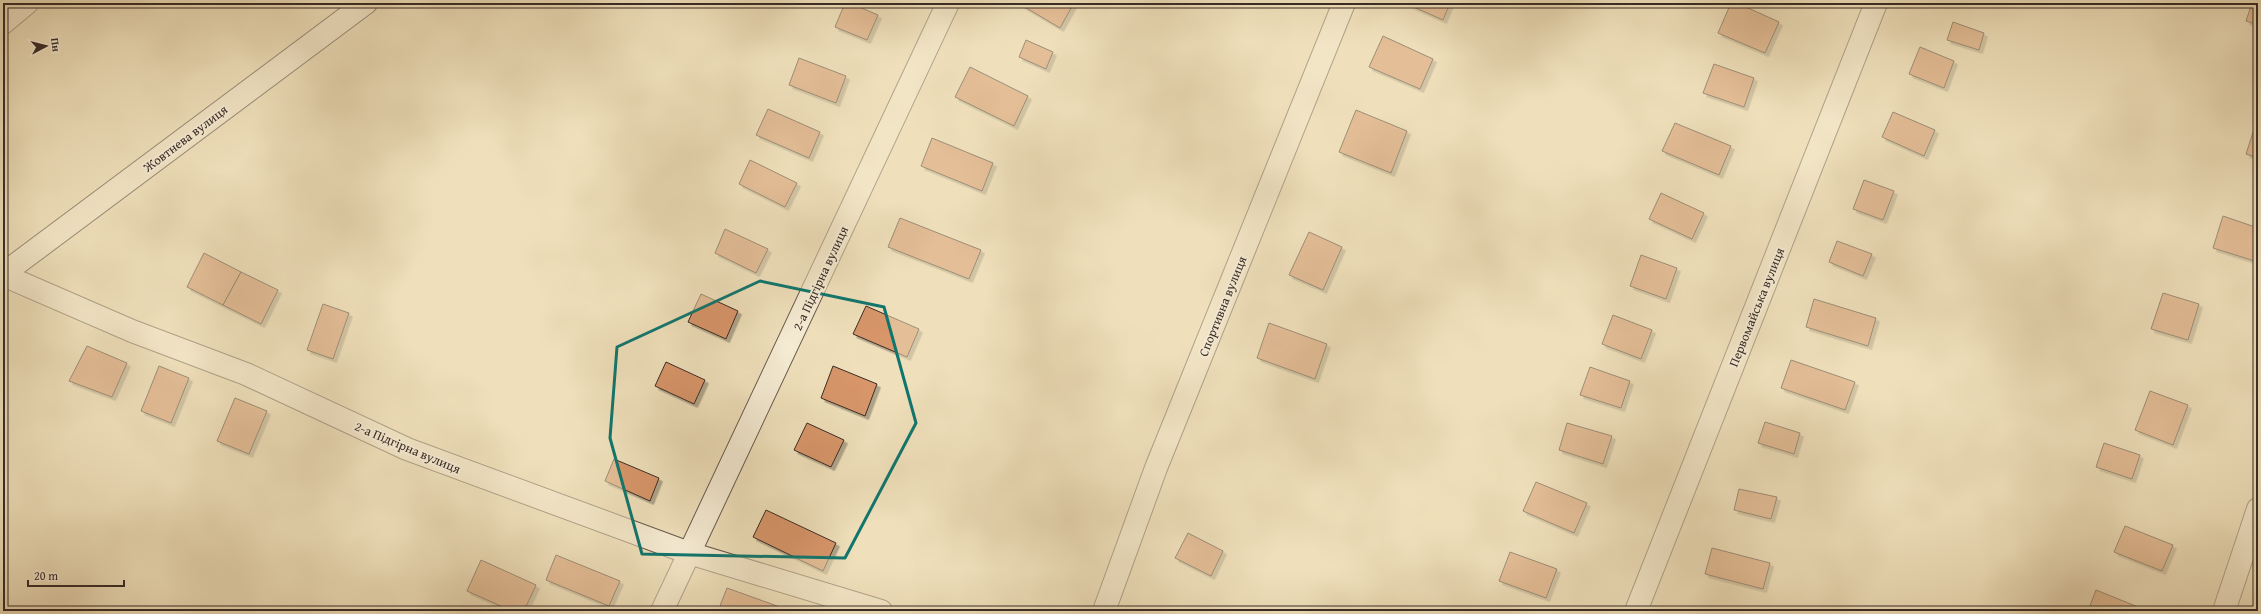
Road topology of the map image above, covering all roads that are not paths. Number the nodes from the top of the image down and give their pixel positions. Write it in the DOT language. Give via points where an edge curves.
graph roads {
  1 [pos="27,3"];
  2 [pos="366,3"];
  3 [pos="948,3"];
  4 [pos="1344,3"];
  5 [pos="1876,3"];
  6 [pos="3,23"];
  7 [pos="3,274"];
  8 [pos="2258,509"];
  9 [pos="689,553"];
  10 [pos="662,611"];
  11 [pos="881,611"];
  12 [pos="1104,611"];
  13 [pos="1636,611"];
  14 [pos="2224,611"];
  1 -- 6 [label="street"];
  2 -- 7 [label="street, Жовтнева вулиця"];
  3 -- 9 [label="street, 2-а Підгірна вулиця"];
  4 -- 12 [label="street, Спортивна вулиця" via="1156,468"];
  5 -- 13 [label="street, Первомайська вулиця"];
  7 -- 9 [label="street, 2-а Підгірна вулиця" via="132,331 246,374 407,449"];
  8 -- 14 [label="street"];
  9 -- 10 [label="street"];
  9 -- 11 [label="street, 2-а Підгірна вулиця"];
}
